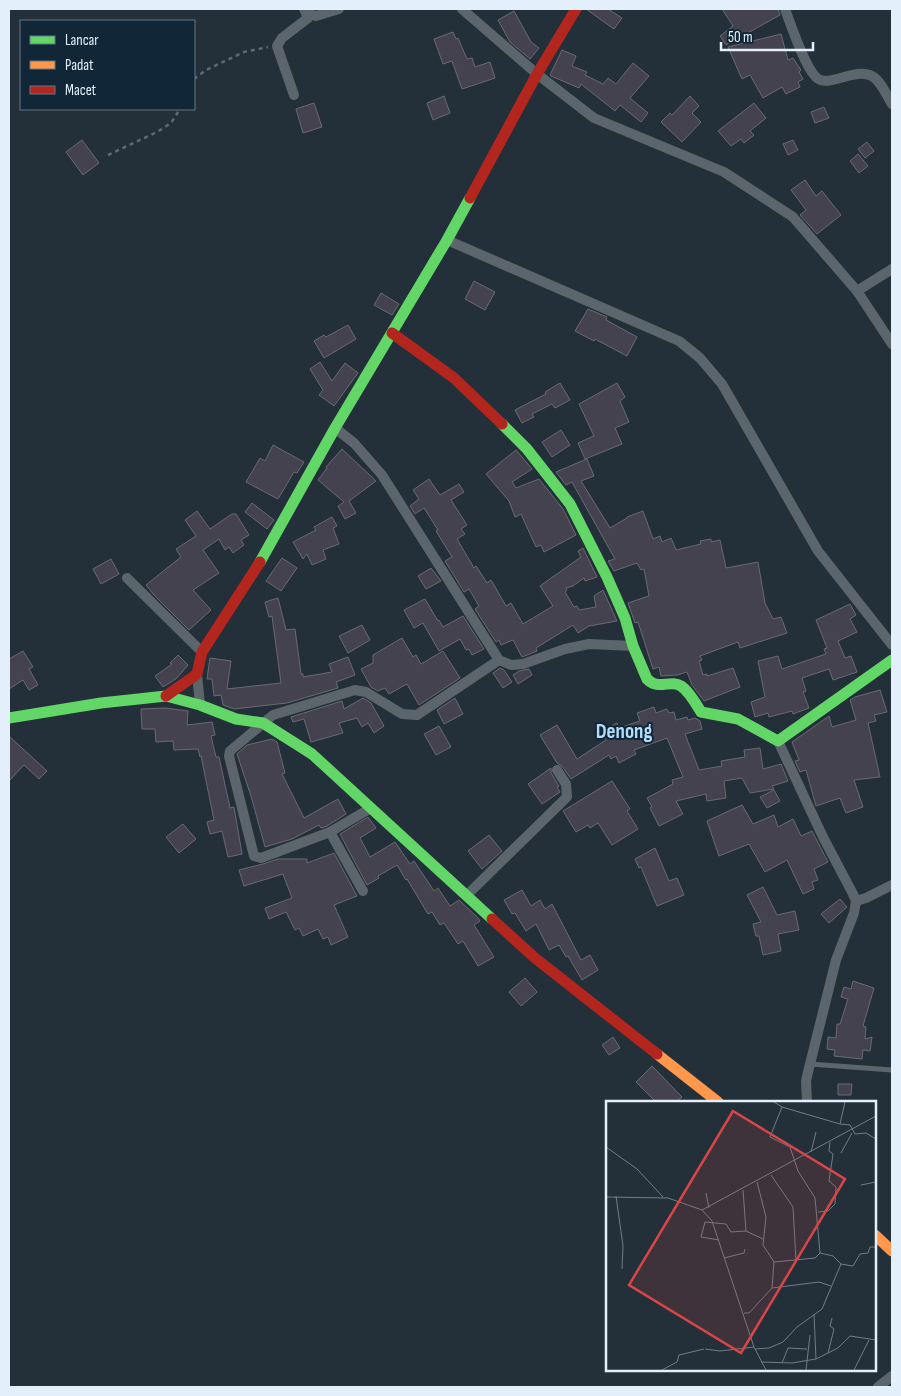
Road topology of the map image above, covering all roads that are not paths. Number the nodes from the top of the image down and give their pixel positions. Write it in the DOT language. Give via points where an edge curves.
graph roads {
  1 [pos="339,9"];
  2 [pos="462,9"];
  3 [pos="576,9"];
  4 [pos="785,9"];
  5 [pos="306,13"];
  6 [pos="537,74"];
  7 [pos="294,95"];
  8 [pos="892,104"];
  9 [pos="447,240"];
  10 [pos="892,269"];
  11 [pos="857,291"];
  12 [pos="392,333"];
  13 [pos="892,344"];
  14 [pos="334,428"];
  15 [pos="127,578"];
  16 [pos="892,645"];
  17 [pos="633,646"];
  18 [pos="202,652"];
  19 [pos="499,660"];
  20 [pos="892,660"];
  21 [pos="197,674"];
  22 [pos="166,696"];
  23 [pos="200,704"];
  24 [pos="9,718"];
  25 [pos="264,723"];
  26 [pos="778,741"];
  27 [pos="557,770"];
  28 [pos="371,808"];
  29 [pos="330,832"];
  30 [pos="892,885"];
  31 [pos="363,891"];
  32 [pos="467,895"];
  33 [pos="856,901"];
  34 [pos="810,1064"];
  35 [pos="892,1070"];
  36 [pos="717,1101"];
  37 [pos="807,1101"];
  38 [pos="876,1236"];
  39 [pos="892,1251"];
  40 [pos="892,1376"];
  41 [pos="878,1387"];
  1 -- 5 [label="street" via="316,16"];
  2 -- 6 [label="street"];
  3 -- 6 [label="street"];
  4 -- 8 [label="street" via="810,71 818,79 826,81 862,73 873,76"];
  5 -- 7 [label="street" via="277,46"];
  6 -- 9 [label="street"];
  6 -- 11 [label="street" via="594,118 724,172 793,217"];
  9 -- 12 [label="street"];
  9 -- 16 [label="street" via="679,341 700,358 722,384 818,551"];
  10 -- 11 [label="street"];
  11 -- 13 [label="street"];
  12 -- 14 [label="street"];
  12 -- 17 [label="street" via="454,378 527,449 570,504 607,577"];
  14 -- 18 [label="street" via="252,577"];
  14 -- 19 [label="street" via="362,450 382,475"];
  15 -- 18 [label="street"];
  17 -- 19 [label="street" via="589,644 523,664 511,665"];
  17 -- 26 [label="street" via="651,683 683,687 701,712 738,720"];
  18 -- 21 [label="street"];
  19 -- 25 [label="street" via="418,715 402,714 370,693 359,690 273,715"];
  20 -- 26 [label="street"];
  21 -- 22 [label="street"];
  21 -- 23 [label="street"];
  22 -- 23 [label="street"];
  22 -- 24 [label="street"];
  23 -- 25 [label="street" via="236,719"];
  25 -- 28 [label="street" via="312,754"];
  25 -- 29 [label="street" via="233,748 229,756 254,856 261,858"];
  26 -- 33 [label="street"];
  27 -- 32 [label="street" via="566,784 567,796"];
  28 -- 29 [label="street"];
  28 -- 32 [label="street"];
  29 -- 31 [label="street"];
  30 -- 33 [label="street"];
  32 -- 36 [label="street" via="535,958"];
  33 -- 34 [label="street" via="836,960"];
  34 -- 35 [label="lane"];
  34 -- 37 [label="street" via="806,1081"];
  38 -- 39 [label="street"];
  40 -- 41 [label="street"];
}
